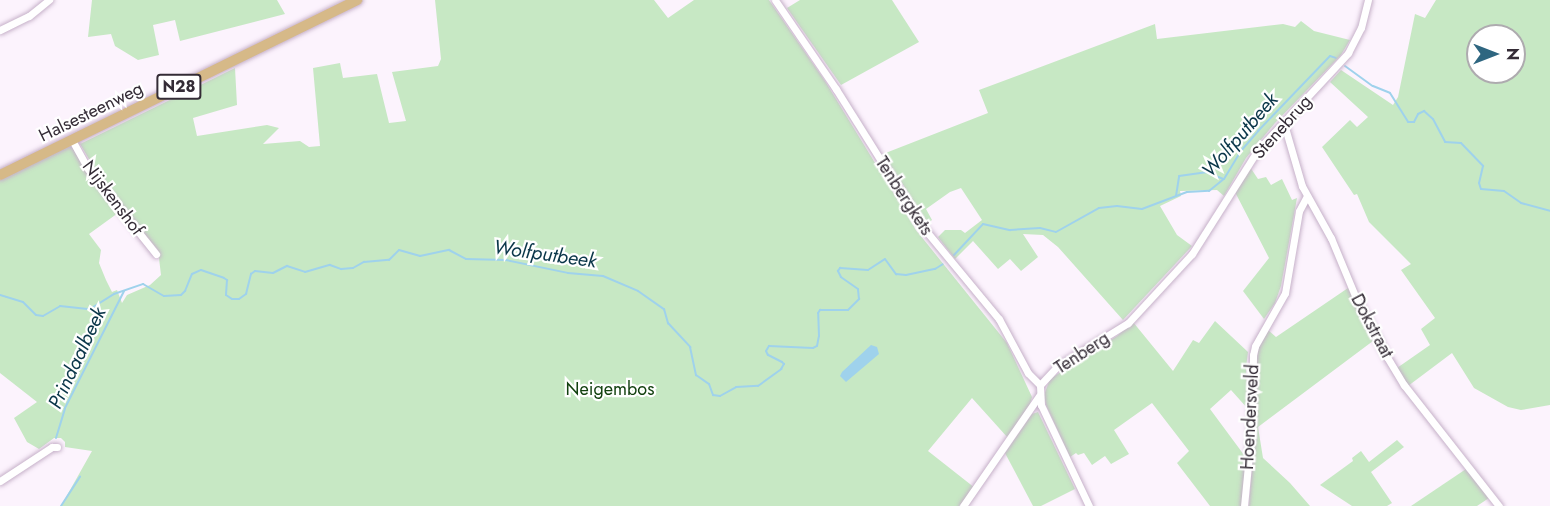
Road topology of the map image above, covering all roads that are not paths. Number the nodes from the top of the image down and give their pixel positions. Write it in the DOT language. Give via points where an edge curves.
graph roads {
  1 [pos="49,0"];
  2 [pos="358,0"];
  3 [pos="775,0"];
  4 [pos="1368,0"];
  5 [pos="0,30"];
  6 [pos="1284,124"];
  7 [pos="72,140"];
  8 [pos="0,175"];
  9 [pos="1307,196"];
  10 [pos="156,254"];
  11 [pos="1192,254"];
  12 [pos="1040,385"];
  13 [pos="1039,396"];
  14 [pos="57,447"];
  15 [pos="0,481"];
  16 [pos="963,506"];
  17 [pos="1089,506"];
  18 [pos="1244,506"];
  19 [pos="1499,506"];
  1 -- 5 [label="street" via="29,16"];
  2 -- 7 [label="main road, Halsesteenweg / N28"];
  3 -- 12 [label="street, Tenbergkets" via="922,226 999,320 1028,373"];
  4 -- 6 [label="street, Stenebrug" via="1361,28 1348,53"];
  6 -- 9 [label="street, Dokstraat" via="1294,166"];
  6 -- 11 [label="street, Stenebrug" via="1257,151"];
  7 -- 8 [label="main road, Halsesteenweg / N28"];
  7 -- 10 [label="street, Nijskenshof" via="88,169"];
  9 -- 18 [label="street, Hoendersveld" via="1299,211 1285,293 1253,355"];
  9 -- 19 [label="street, Dokstraat" via="1402,382"];
  11 -- 12 [label="street, Tenberg" via="1128,323 1058,366"];
  12 -- 13 [label="street, Tenberg"];
  13 -- 16 [label="street"];
  13 -- 17 [label="street, Tenberg"];
  14 -- 15 [label="street"];
}
